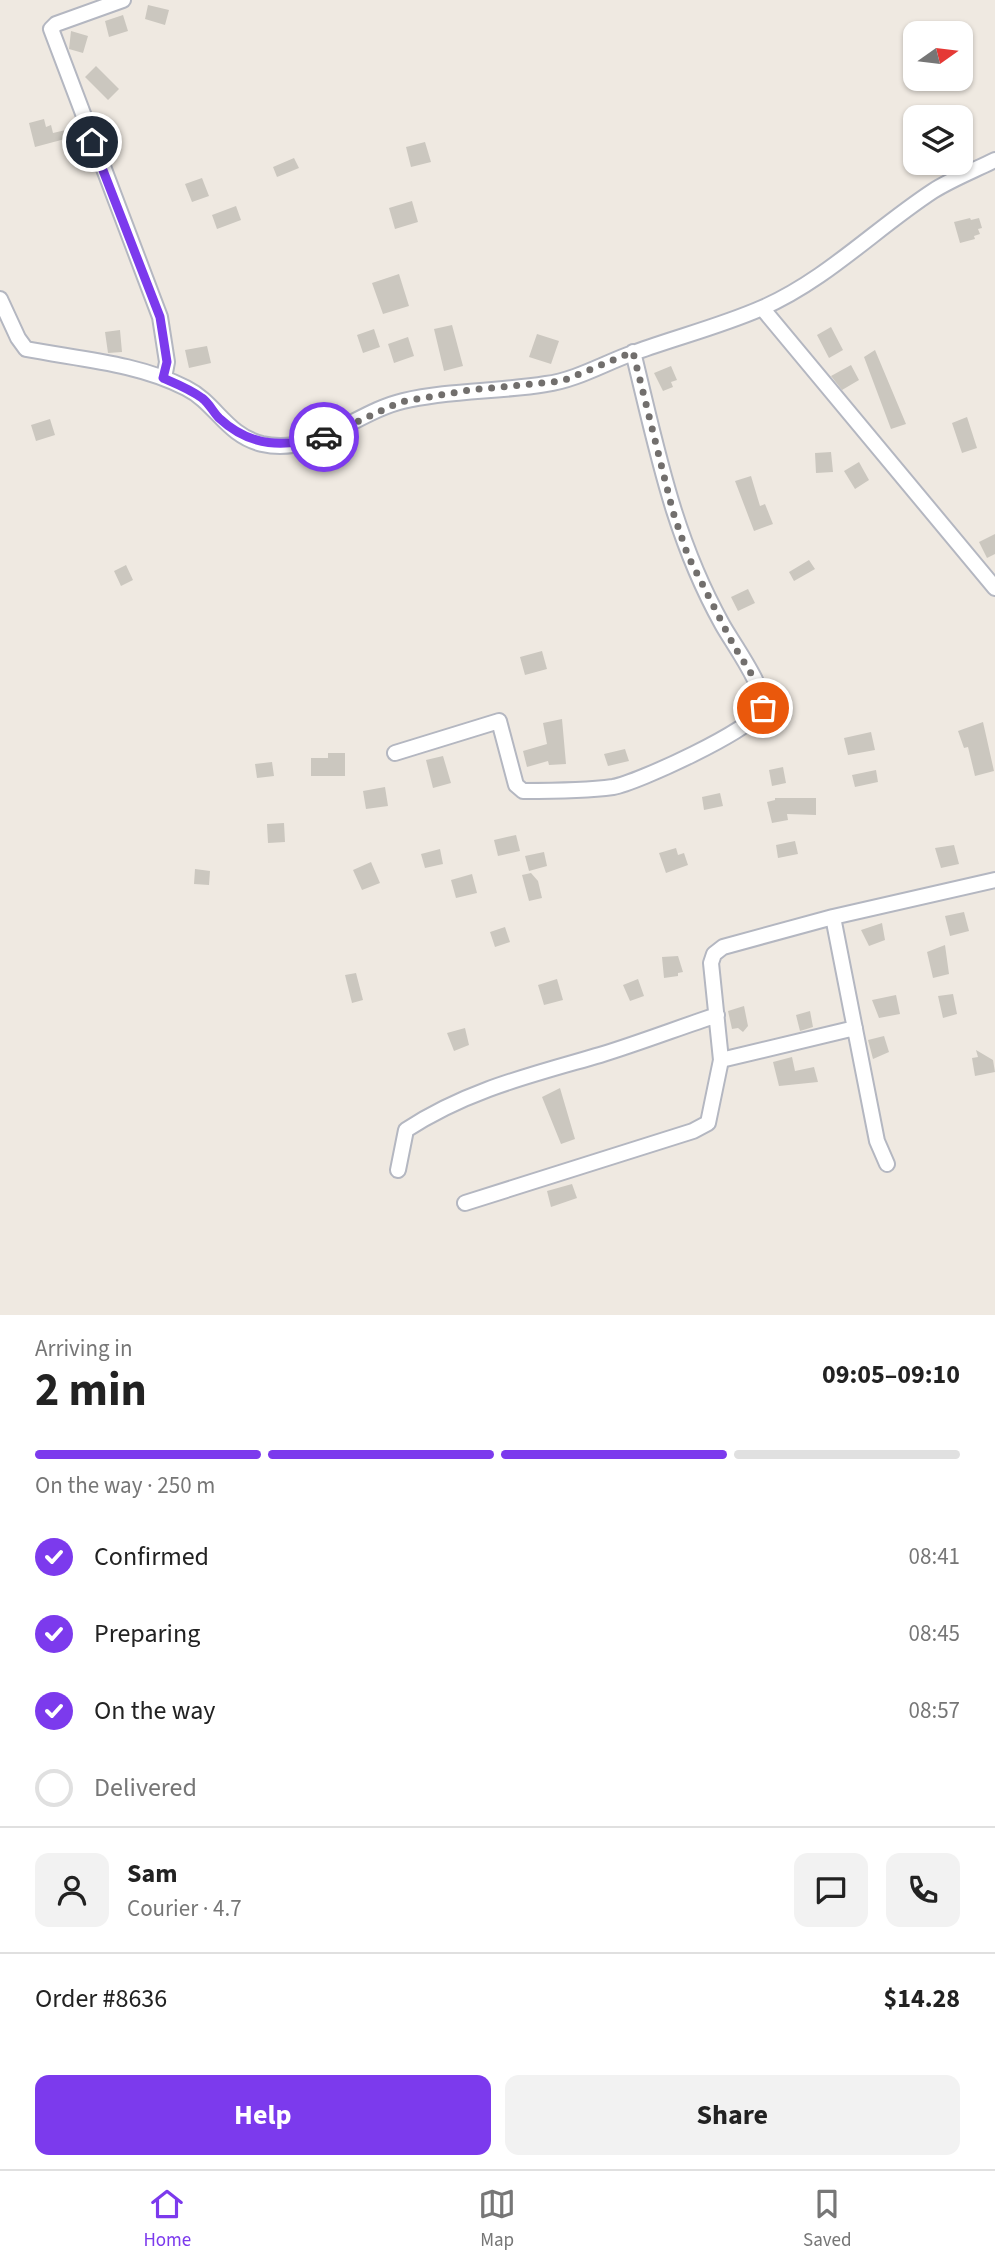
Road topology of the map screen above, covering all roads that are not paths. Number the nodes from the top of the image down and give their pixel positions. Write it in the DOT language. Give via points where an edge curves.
graph roads {
  1 [pos="123,0"];
  2 [pos="995,160"];
  3 [pos="0,299"];
  4 [pos="762,308"];
  5 [pos="633,352"];
  6 [pos="163,378"];
  7 [pos="995,588"];
  8 [pos="395,752"];
  9 [pos="995,880"];
  10 [pos="833,917"];
  11 [pos="717,1015"];
  12 [pos="855,1028"];
  13 [pos="721,1060"];
  14 [pos="887,1164"];
  15 [pos="398,1170"];
  16 [pos="466,1203"];
  1 -- 6 [label="street" via="55,23 51,29 160,317 167,362"];
  2 -- 4 [label="street" via="934,191 810,284"];
  3 -- 6 [label="street" via="26,349"];
  4 -- 5 [label="street"];
  4 -- 7 [label="street"];
  5 -- 6 [label="street" via="562,381 400,402 326,436 294,444 263,444 241,436 204,399"];
  5 -- 8 [label="street" via="688,556 762,691 763,708 727,737 615,787 519,788 499,721"];
  9 -- 10 [label="street"];
  10 -- 11 [label="street" via="723,947 714,954 711,971"];
  10 -- 12 [label="street"];
  11 -- 13 [label="street"];
  11 -- 15 [label="street" via="490,1086 428,1115 405,1129"];
  12 -- 13 [label="street"];
  12 -- 14 [label="street" via="877,1141"];
  13 -- 16 [label="street" via="708,1122 693,1131"];
}
